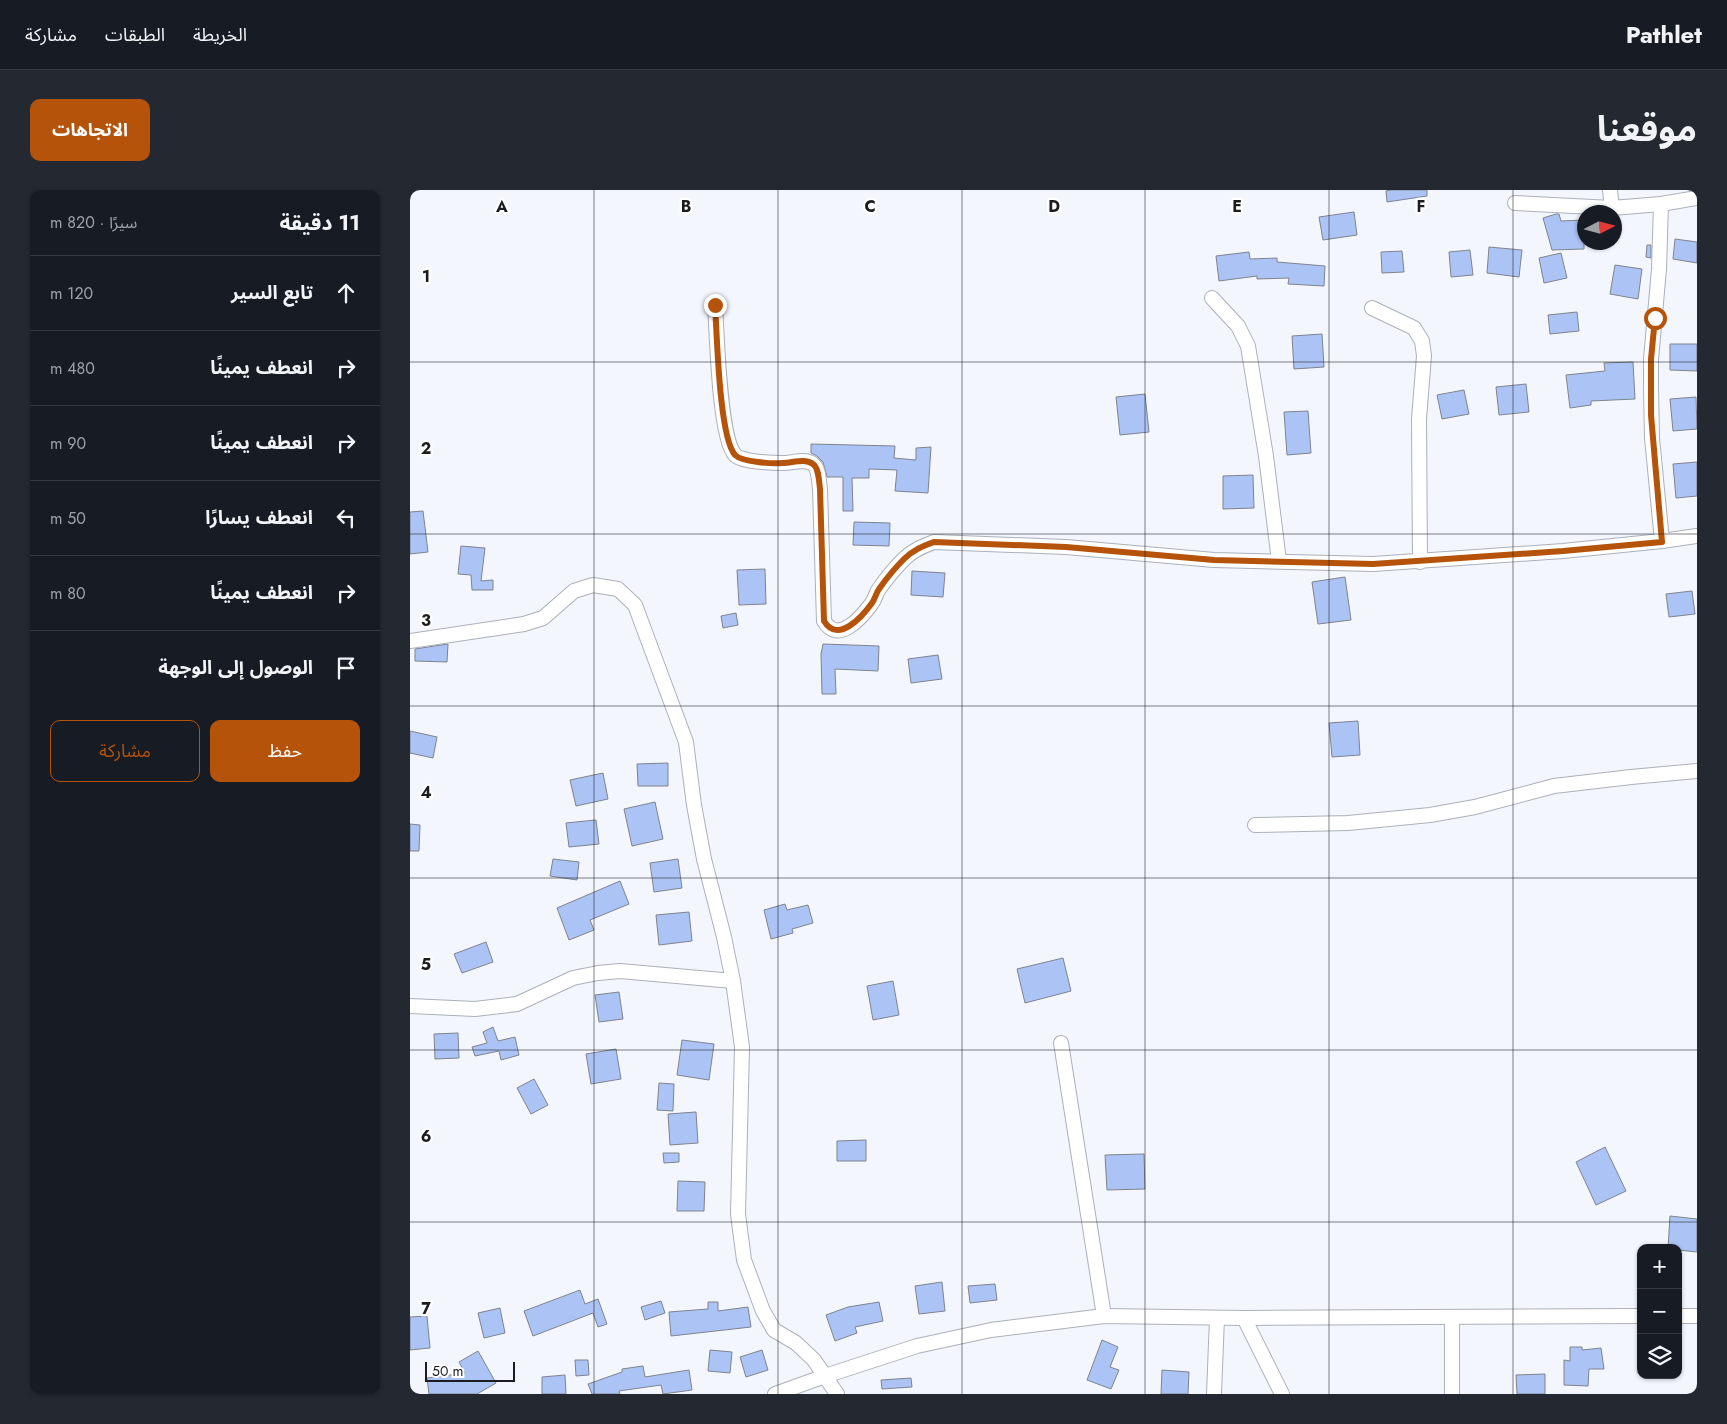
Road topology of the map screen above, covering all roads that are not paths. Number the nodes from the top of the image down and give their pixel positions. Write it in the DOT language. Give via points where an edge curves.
graph roads {
  1 [pos="1610,190"];
  2 [pos="1697,198"];
  3 [pos="1515,203"];
  4 [pos="1661,204"];
  5 [pos="1612,205"];
  6 [pos="1577,206"];
  7 [pos="1622,207"];
  8 [pos="1212,298"];
  9 [pos="715,305"];
  10 [pos="1372,308"];
  11 [pos="1697,536"];
  12 [pos="1662,542"];
  13 [pos="1279,561"];
  14 [pos="1420,562"];
  15 [pos="410,641"];
  16 [pos="1697,771"];
  17 [pos="1255,825"];
  18 [pos="733,982"];
  19 [pos="410,1006"];
  20 [pos="1061,1043"];
  21 [pos="1104,1316"];
  22 [pos="1637,1316"];
  23 [pos="1682,1316"];
  24 [pos="1697,1316"];
  25 [pos="1452,1317"];
  26 [pos="1217,1318"];
  27 [pos="1244,1318"];
  28 [pos="825,1376"];
  29 [pos="775,1394"];
  30 [pos="837,1394"];
  31 [pos="1214,1394"];
  32 [pos="1282,1394"];
  33 [pos="1452,1394"];
  1 -- 5 [label="street"];
  2 -- 4 [label="street"];
  3 -- 6 [label="street"];
  4 -- 7 [label="street"];
  4 -- 12 [label="street" via="1650,388"];
  8 -- 13 [label="street" via="1238,326 1248,346"];
  9 -- 13 [label="street" via="723,407 730,448 737,457 750,461 784,464 804,461 816,468 820,489 824,621 828,628 842,629 853,625 905,558 919,547 934,542 1066,547 1214,560"];
  10 -- 14 [label="street" via="1414,328 1422,341"];
  11 -- 12 [label="street"];
  12 -- 14 [label="street"];
  13 -- 14 [label="street"];
  15 -- 18 [label="street" via="524,624 543,618 574,591 593,585 618,590 635,605 686,742 704,859"];
  16 -- 17 [label="street" via="1554,786 1430,815 1348,823"];
  18 -- 19 [label="street" via="620,971 598,972 573,978 517,1004 475,1009"];
  18 -- 28 [label="street" via="742,1047 738,1214 744,1260 763,1311 774,1330 796,1343"];
  20 -- 21 [label="street"];
  21 -- 26 [label="street"];
  21 -- 28 [label="street" via="991,1330 917,1346"];
  22 -- 25 [label="street"];
  23 -- 24 [label="street"];
  25 -- 27 [label="street"];
  25 -- 33 [label="street"];
  26 -- 27 [label="street"];
  26 -- 31 [label="street"];
  27 -- 32 [label="street"];
  28 -- 29 [label="street"];
  28 -- 30 [label="street"];
}
